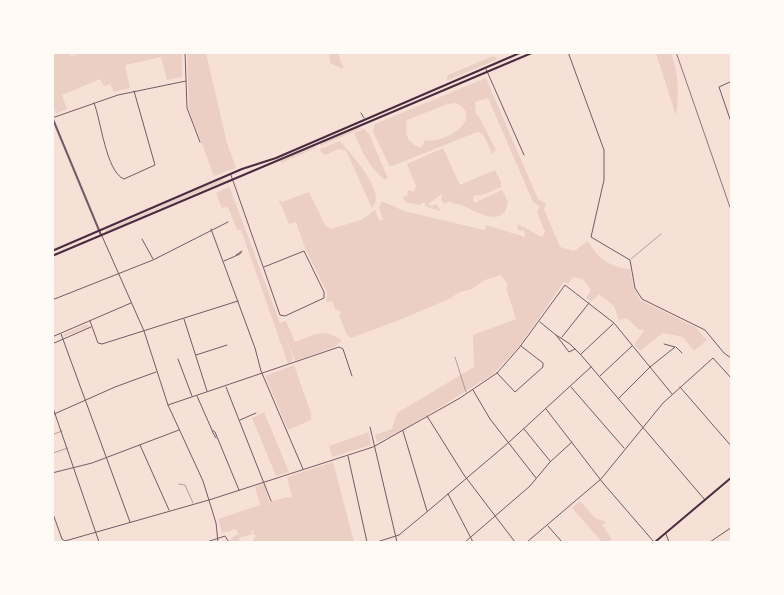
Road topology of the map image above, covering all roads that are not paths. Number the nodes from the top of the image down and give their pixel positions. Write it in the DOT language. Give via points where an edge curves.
graph roads {
  1 [pos="185,52"];
  2 [pos="522,52"];
  3 [pos="534,52"];
  4 [pos="568,52"];
  5 [pos="486,68"];
  6 [pos="488,72"];
  7 [pos="186,81"];
  8 [pos="732,81"];
  9 [pos="134,91"];
  10 [pos="94,102"];
  11 [pos="361,113"];
  12 [pos="53,118"];
  13 [pos="364,118"];
  14 [pos="732,125"];
  15 [pos="200,142"];
  16 [pos="524,155"];
  17 [pos="230,174"];
  18 [pos="233,180"];
  19 [pos="228,222"];
  20 [pos="211,229"];
  21 [pos="99,231"];
  22 [pos="660,234"];
  23 [pos="101,235"];
  24 [pos="142,239"];
  25 [pos="52,251"];
  26 [pos="236,255"];
  27 [pos="52,256"];
  28 [pos="153,260"];
  29 [pos="630,260"];
  30 [pos="223,262"];
  31 [pos="264,267"];
  32 [pos="118,273"];
  33 [pos="52,300"];
  34 [pos="238,301"];
  35 [pos="131,303"];
  36 [pos="589,303"];
  37 [pos="183,318"];
  38 [pos="90,321"];
  39 [pos="539,322"];
  40 [pos="614,323"];
  41 [pos="92,327"];
  42 [pos="144,331"];
  43 [pos="60,334"];
  44 [pos="556,335"];
  45 [pos="52,337"];
  46 [pos="562,338"];
  47 [pos="63,340"];
  48 [pos="52,344"];
  49 [pos="664,344"];
  50 [pos="227,345"];
  51 [pos="521,346"];
  52 [pos="633,346"];
  53 [pos="675,347"];
  54 [pos="575,349"];
  55 [pos="682,353"];
  56 [pos="580,354"];
  57 [pos="196,355"];
  58 [pos="455,358"];
  59 [pos="731,358"];
  60 [pos="178,359"];
  61 [pos="591,367"];
  62 [pos="650,367"];
  63 [pos="157,372"];
  64 [pos="497,373"];
  65 [pos="263,374"];
  66 [pos="352,376"];
  67 [pos="599,377"];
  68 [pos="732,379"];
  69 [pos="226,386"];
  70 [pos="571,386"];
  71 [pos="680,387"];
  72 [pos="473,390"];
  73 [pos="207,392"];
  74 [pos="467,394"];
  75 [pos="672,394"];
  76 [pos="197,395"];
  77 [pos="192,397"];
  78 [pos="618,399"];
  79 [pos="85,400"];
  80 [pos="168,404"];
  81 [pos="52,405"];
  82 [pos="546,409"];
  83 [pos="56,413"];
  84 [pos="256,413"];
  85 [pos="52,415"];
  86 [pos="426,416"];
  87 [pos="240,420"];
  88 [pos="370,427"];
  89 [pos="642,427"];
  90 [pos="524,429"];
  91 [pos="180,430"];
  92 [pos="62,431"];
  93 [pos="404,431"];
  94 [pos="52,435"];
  95 [pos="572,442"];
  96 [pos="508,443"];
  97 [pos="140,444"];
  98 [pos="373,447"];
  99 [pos="732,447"];
  100 [pos="68,448"];
  101 [pos="625,449"];
  102 [pos="53,453"];
  103 [pos="348,455"];
  104 [pos="106,458"];
  105 [pos="550,462"];
  106 [pos="75,468"];
  107 [pos="303,470"];
  108 [pos="52,473"];
  109 [pos="732,477"];
  110 [pos="467,478"];
  111 [pos="536,479"];
  112 [pos="600,479"];
  113 [pos="265,482"];
  114 [pos="179,484"];
  115 [pos="240,490"];
  116 [pos="448,494"];
  117 [pos="209,500"];
  118 [pos="705,500"];
  119 [pos="271,501"];
  120 [pos="193,505"];
  121 [pos="52,511"];
  122 [pos="169,511"];
  123 [pos="428,511"];
  124 [pos="496,516"];
  125 [pos="130,522"];
  126 [pos="547,525"];
  127 [pos="732,528"];
  128 [pos="97,532"];
  129 [pos="666,533"];
  130 [pos="396,536"];
  131 [pos="218,537"];
  132 [pos="471,538"];
  133 [pos="99,542"];
  134 [pos="207,542"];
  135 [pos="218,542"];
  136 [pos="229,542"];
  137 [pos="367,542"];
  138 [pos="377,542"];
  139 [pos="397,542"];
  140 [pos="465,542"];
  141 [pos="473,542"];
  142 [pos="515,542"];
  143 [pos="527,542"];
  144 [pos="562,542"];
  145 [pos="655,542"];
  146 [pos="669,542"];
  147 [pos="710,542"];
  1 -- 7 [label="street"];
  2 -- 5 [label="main road"];
  3 -- 6 [label="main road"];
  4 -- 29 [label="street" via="604,150 604,180 591,237"];
  5 -- 6 [label="street"];
  5 -- 17 [label="main road" via="276,158"];
  6 -- 16 [label="street"];
  6 -- 18 [label="main road"];
  7 -- 9 [label="street"];
  7 -- 15 [label="street" via="187,108"];
  8 -- 14 [label="street" via="719,87"];
  9 -- 10 [label="street"];
  9 -- 10 [label="street" via="155,165 124,179 107,153"];
  10 -- 12 [label="street"];
  11 -- 13 [label="street"];
  12 -- 21 [label="street"];
  17 -- 18 [label="street"];
  17 -- 21 [label="main road"];
  18 -- 23 [label="main road"];
  18 -- 31 [label="street"];
  19 -- 20 [label="street"];
  20 -- 28 [label="street"];
  20 -- 30 [label="street"];
  21 -- 23 [label="street"];
  21 -- 25 [label="main road"];
  22 -- 29 [label="lane"];
  23 -- 27 [label="main road"];
  23 -- 32 [label="street"];
  24 -- 28 [label="street"];
  26 -- 30 [label="street"];
  28 -- 32 [label="street"];
  29 -- 59 [label="street" via="635,288 642,299 705,330"];
  30 -- 34 [label="street"];
  31 -- 31 [label="street" via="304,251 324,292 323,300 283,316"];
  32 -- 33 [label="street"];
  32 -- 35 [label="street"];
  34 -- 37 [label="street"];
  34 -- 65 [label="street"];
  35 -- 38 [label="street"];
  35 -- 42 [label="street"];
  36 -- 39 [label="street" via="565,285"];
  36 -- 40 [label="street"];
  36 -- 46 [label="street"];
  37 -- 42 [label="street"];
  37 -- 57 [label="street"];
  38 -- 41 [label="street"];
  38 -- 43 [label="street"];
  39 -- 44 [label="street"];
  39 -- 51 [label="street"];
  40 -- 52 [label="street"];
  40 -- 56 [label="street"];
  41 -- 42 [label="street" via="100,345"];
  41 -- 47 [label="street"];
  42 -- 63 [label="street"];
  43 -- 45 [label="street"];
  43 -- 47 [label="street"];
  44 -- 46 [label="street"];
  44 -- 54 [label="street" via="570,352"];
  46 -- 54 [label="street"];
  47 -- 48 [label="street"];
  47 -- 79 [label="street"];
  49 -- 53 [label="street"];
  50 -- 57 [label="street"];
  51 -- 64 [label="street"];
  51 -- 64 [label="street" via="543,366 515,392"];
  52 -- 62 [label="street"];
  52 -- 67 [label="street"];
  53 -- 55 [label="street"];
  53 -- 62 [label="street"];
  54 -- 56 [label="street"];
  56 -- 61 [label="street"];
  57 -- 73 [label="street"];
  58 -- 74 [label="lane"];
  60 -- 77 [label="street"];
  61 -- 67 [label="street"];
  61 -- 70 [label="street"];
  62 -- 75 [label="street"];
  62 -- 78 [label="street"];
  63 -- 79 [label="street"];
  63 -- 80 [label="street"];
  64 -- 72 [label="street"];
  65 -- 66 [label="street" via="341,347"];
  65 -- 69 [label="street"];
  65 -- 107 [label="street"];
  67 -- 78 [label="street"];
  68 -- 71 [label="street" via="713,358"];
  69 -- 73 [label="street"];
  69 -- 87 [label="street"];
  70 -- 82 [label="street"];
  70 -- 101 [label="street"];
  71 -- 75 [label="street"];
  71 -- 99 [label="street"];
  72 -- 74 [label="street"];
  72 -- 96 [label="street"];
  73 -- 76 [label="street"];
  74 -- 86 [label="street"];
  75 -- 89 [label="street"];
  76 -- 77 [label="street"];
  76 -- 115 [label="street"];
  77 -- 80 [label="street"];
  78 -- 89 [label="street"];
  79 -- 83 [label="street"];
  79 -- 104 [label="street"];
  80 -- 91 [label="street"];
  81 -- 83 [label="street"];
  82 -- 90 [label="street"];
  82 -- 95 [label="street"];
  83 -- 85 [label="street"];
  83 -- 92 [label="street"];
  84 -- 87 [label="street"];
  86 -- 93 [label="street"];
  86 -- 110 [label="street"];
  87 -- 113 [label="street"];
  88 -- 98 [label="street"];
  89 -- 101 [label="street"];
  89 -- 118 [label="street"];
  90 -- 96 [label="street"];
  90 -- 105 [label="street"];
  91 -- 97 [label="street"];
  91 -- 117 [label="street"];
  92 -- 94 [label="lane"];
  92 -- 100 [label="street"];
  93 -- 98 [label="street"];
  93 -- 123 [label="street"];
  95 -- 105 [label="street"];
  95 -- 112 [label="street"];
  96 -- 110 [label="street"];
  96 -- 111 [label="street"];
  97 -- 104 [label="street"];
  97 -- 122 [label="street"];
  98 -- 103 [label="street"];
  98 -- 130 [label="street"];
  100 -- 102 [label="lane"];
  100 -- 106 [label="street"];
  101 -- 112 [label="street"];
  103 -- 107 [label="street"];
  103 -- 137 [label="street"];
  104 -- 106 [label="street"];
  104 -- 125 [label="street"];
  105 -- 111 [label="street"];
  106 -- 108 [label="street"];
  106 -- 128 [label="street"];
  107 -- 113 [label="street"];
  109 -- 118 [label="main road"];
  110 -- 116 [label="street"];
  110 -- 124 [label="street"];
  111 -- 124 [label="street"];
  112 -- 126 [label="street"];
  112 -- 145 [label="street"];
  113 -- 115 [label="street"];
  113 -- 119 [label="street"];
  114 -- 120 [label="lane" via="185,485"];
  115 -- 117 [label="street"];
  116 -- 123 [label="street"];
  116 -- 132 [label="street"];
  117 -- 120 [label="street"];
  117 -- 131 [label="street"];
  118 -- 129 [label="main road"];
  120 -- 122 [label="street"];
  121 -- 128 [label="street" via="63,541"];
  122 -- 125 [label="street"];
  123 -- 130 [label="street"];
  124 -- 132 [label="street"];
  124 -- 142 [label="street"];
  125 -- 128 [label="street"];
  126 -- 143 [label="street"];
  126 -- 144 [label="street"];
  127 -- 147 [label="street"];
  128 -- 133 [label="street"];
  129 -- 145 [label="main road"];
  129 -- 146 [label="street"];
  130 -- 138 [label="street"];
  130 -- 139 [label="street"];
  131 -- 134 [label="street"];
  131 -- 135 [label="street"];
  131 -- 136 [label="street" via="225,536"];
  132 -- 140 [label="street"];
  132 -- 141 [label="street"];
}
